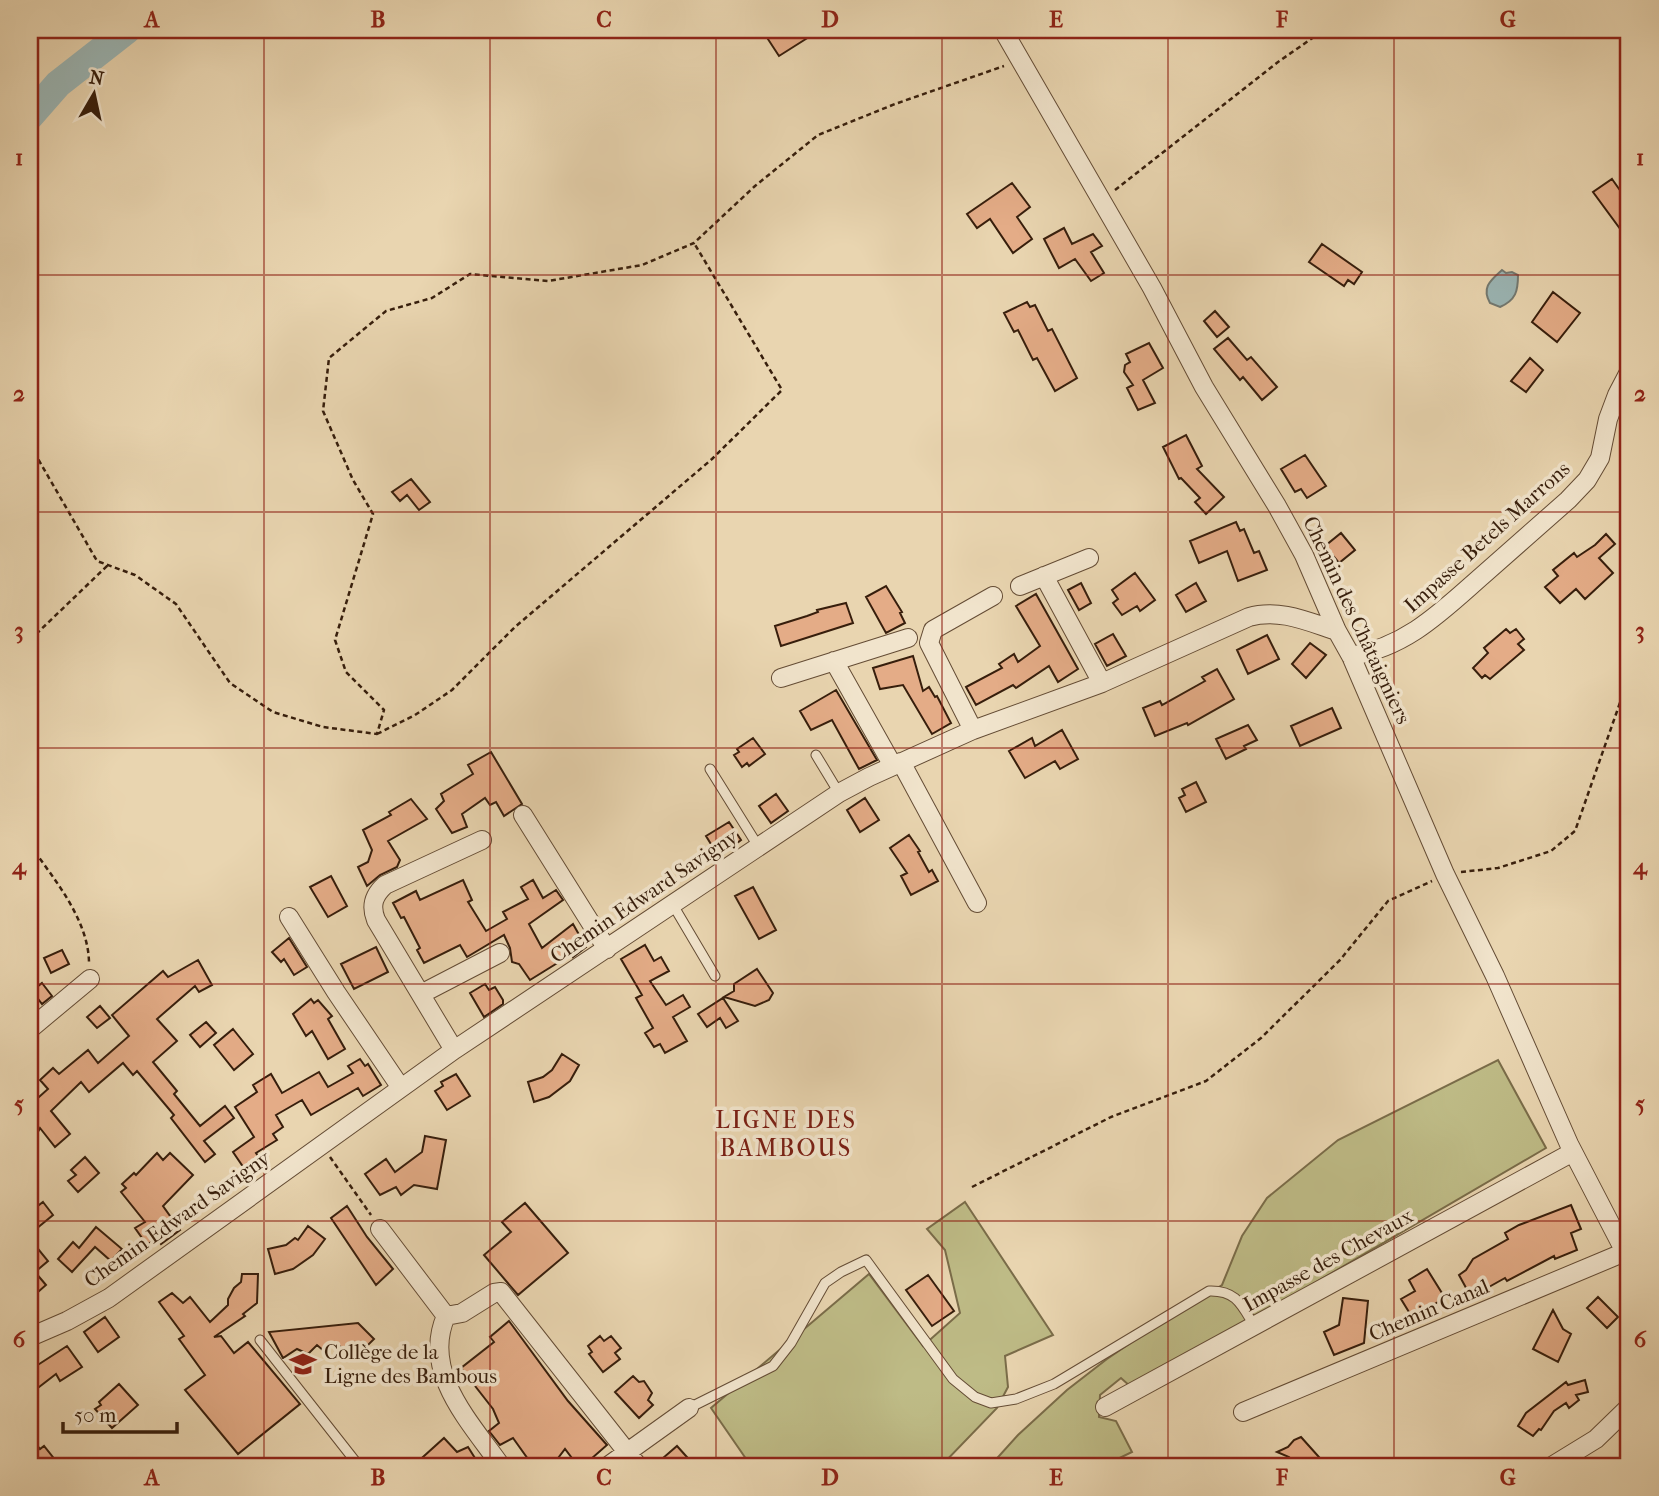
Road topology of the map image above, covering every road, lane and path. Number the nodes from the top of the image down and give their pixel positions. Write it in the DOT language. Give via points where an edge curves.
graph roads {
  1 [pos="1003,30"];
  2 [pos="1324,30"];
  3 [pos="1021,61"];
  4 [pos="1102,201"];
  5 [pos="694,243"];
  6 [pos="1629,372"];
  7 [pos="30,444"];
  8 [pos="1088,558"];
  9 [pos="108,565"];
  10 [pos="1044,576"];
  11 [pos="1020,586"];
  12 [pos="993,596"];
  13 [pos="1337,631"];
  14 [pos="908,638"];
  15 [pos="30,640"];
  16 [pos="1351,656"];
  17 [pos="834,661"];
  18 [pos="1629,677"];
  19 [pos="781,678"];
  20 [pos="1102,683"];
  21 [pos="973,730"];
  22 [pos="377,734"];
  23 [pos="816,755"];
  24 [pos="897,764"];
  25 [pos="710,769"];
  26 [pos="839,793"];
  27 [pos="523,816"];
  28 [pos="482,840"];
  29 [pos="30,845"];
  30 [pos="758,846"];
  31 [pos="1446,874"];
  32 [pos="977,903"];
  33 [pos="673,905"];
  34 [pos="289,917"];
  35 [pos="607,949"];
  36 [pos="500,953"];
  37 [pos="715,976"];
  38 [pos="90,978"];
  39 [pos="421,994"];
  40 [pos="30,1029"];
  41 [pos="454,1050"];
  42 [pos="401,1088"];
  43 [pos="320,1144"];
  44 [pos="1573,1152"];
  45 [pos="972,1187"];
  46 [pos="380,1229"];
  47 [pos="1627,1255"];
  48 [pos="446,1316"];
  49 [pos="1255,1327"];
  50 [pos="30,1337"];
  51 [pos="260,1340"];
  52 [pos="1629,1406"];
  53 [pos="1105,1407"];
  54 [pos="689,1408"];
  55 [pos="1243,1412"];
  56 [pos="628,1451"];
  57 [pos="359,1466"];
  58 [pos="501,1466"];
  59 [pos="608,1466"];
  60 [pos="638,1466"];
  61 [pos="1552,1466"];
  1 -- 3 [label="street, Chemin des Châtaigniers"];
  2 -- 4 [label="path"];
  3 -- 4 [label="street, Chemin des Châtaigniers"];
  3 -- 5 [label="path" via="818,135"];
  4 -- 13 [label="street, Chemin des Châtaigniers" via="1204,387 1299,545"];
  5 -- 22 [label="path" via="782,390 712,459 515,627 452,690"];
  5 -- 22 [label="path" via="642,265 548,281 470,274 432,298 386,311 329,358 323,411 373,514 335,640 346,672 384,710"];
  6 -- 16 [label="street, Impasse Betels Marrons" via="1608,419 1600,458 1568,500 1424,627 1396,644"];
  7 -- 9 [label="path" via="97,561"];
  8 -- 10 [label="street"];
  9 -- 15 [label="path"];
  9 -- 22 [label="path" via="135,575 176,604 230,683 273,712 323,727"];
  10 -- 11 [label="street"];
  10 -- 20 [label="street"];
  12 -- 21 [label="street" via="930,635 929,643"];
  13 -- 16 [label="street, Chemin des Châtaigniers"];
  13 -- 20 [label="street, Chemin Edward Savigny" via="1294,617 1259,614"];
  14 -- 17 [label="street"];
  16 -- 31 [label="street, Chemin des Châtaigniers"];
  17 -- 19 [label="street"];
  17 -- 24 [label="street"];
  18 -- 31 [label="path" via="1575,831 1551,852 1498,868"];
  20 -- 21 [label="street, Chemin Edward Savigny"];
  21 -- 24 [label="street, Chemin Edward Savigny"];
  23 -- 26 [label="lane"];
  24 -- 26 [label="street, Chemin Edward Savigny"];
  24 -- 32 [label="street"];
  25 -- 30 [label="lane"];
  26 -- 30 [label="street, Chemin Edward Savigny"];
  27 -- 35 [label="street"];
  28 -- 39 [label="street" via="385,884 373,901 376,920"];
  29 -- 38 [label="path" via="76,914 89,953"];
  30 -- 33 [label="street, Chemin Edward Savigny"];
  31 -- 44 [label="street, Chemin des Châtaigniers"];
  31 -- 45 [label="path" via="1388,901 1340,960 1261,1038 1206,1081 1111,1117"];
  33 -- 35 [label="street, Chemin Edward Savigny"];
  33 -- 37 [label="lane"];
  34 -- 42 [label="street"];
  35 -- 41 [label="street, Chemin Edward Savigny"];
  36 -- 39 [label="street"];
  38 -- 40 [label="street"];
  39 -- 41 [label="street"];
  41 -- 42 [label="street, Chemin Edward Savigny"];
  42 -- 43 [label="street, Chemin Edward Savigny"];
  43 -- 46 [label="path"];
  43 -- 50 [label="street, Chemin Edward Savigny" via="109,1298"];
  44 -- 47 [label="street, Chemin des Châtaigniers"];
  44 -- 49 [label="street, Impasse des Chevaux"];
  46 -- 48 [label="street"];
  47 -- 55 [label="street, Chemin Canal"];
  48 -- 56 [label="street" via="462,1313 501,1292"];
  48 -- 58 [label="street" via="438,1333 447,1389"];
  49 -- 53 [label="street, Impasse des Chevaux"];
  49 -- 54 [label="lane" via="1230,1293 1209,1291 1054,1384 991,1403 953,1379 866,1260 825,1283 773,1366"];
  51 -- 57 [label="lane"];
  52 -- 61 [label="street" via="1596,1439"];
  54 -- 56 [label="street"];
  56 -- 59 [label="street"];
  56 -- 60 [label="street"];
}
